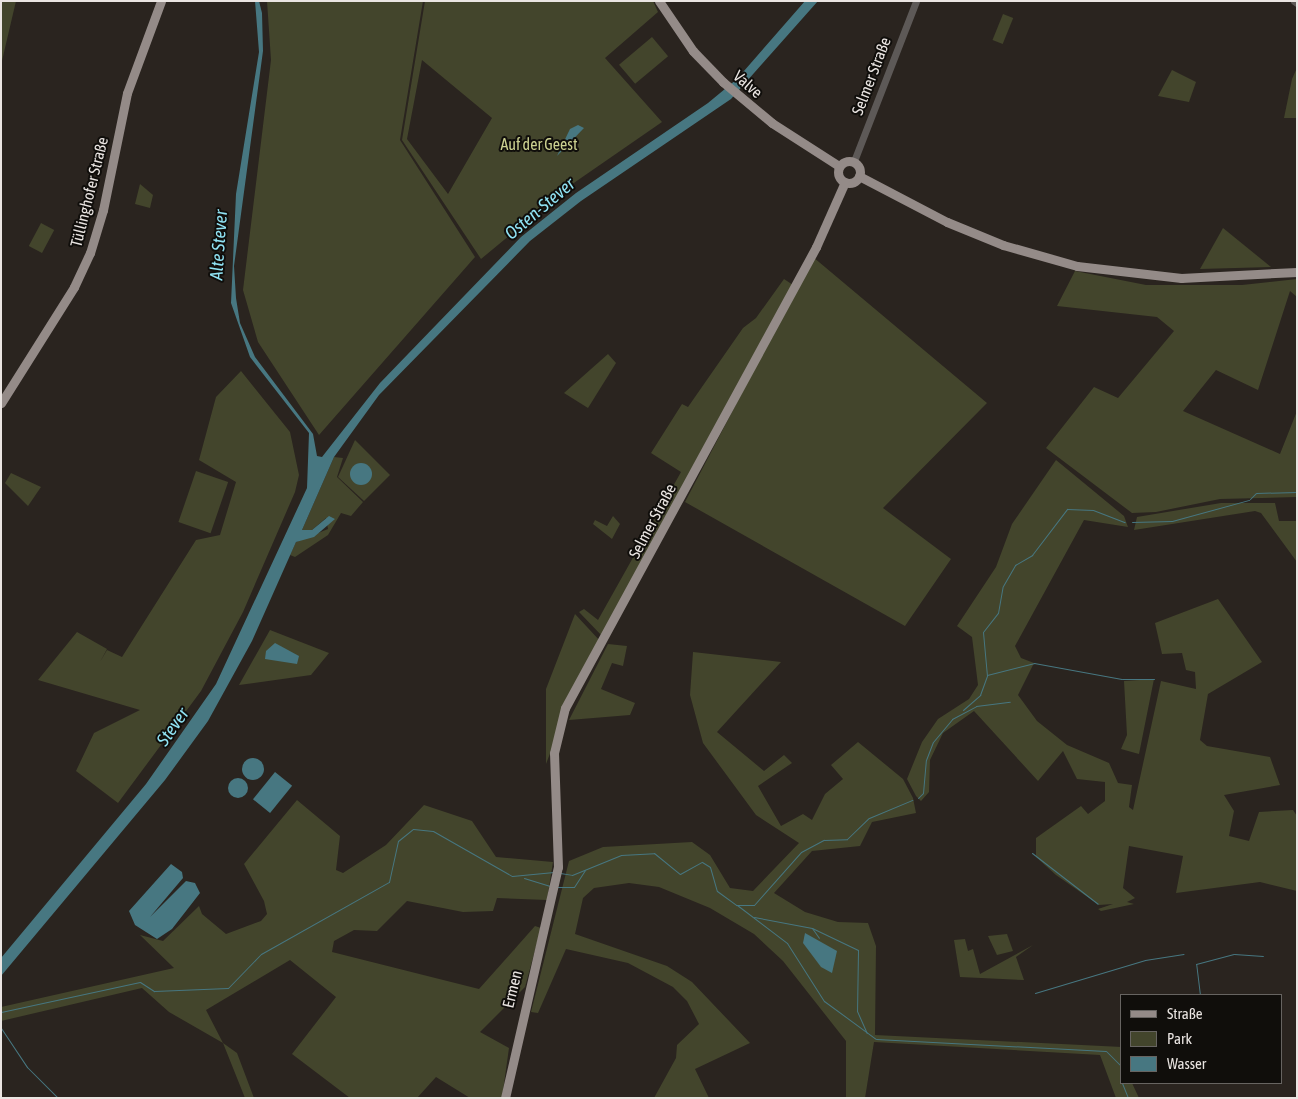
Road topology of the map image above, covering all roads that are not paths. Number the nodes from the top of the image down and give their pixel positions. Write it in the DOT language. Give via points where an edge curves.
graph roads {
  1 [pos="161,1"];
  2 [pos="659,1"];
  3 [pos="916,1"];
  4 [pos="854,161"];
  5 [pos="839,166"];
  6 [pos="859,176"];
  7 [pos="845,182"];
  8 [pos="1297,272"];
  9 [pos="1,403"];
  10 [pos="556,879"];
  11 [pos="505,1098"];
  1 -- 9 [label="main road, Tüllinghofer Straße" via="127,93 103,210 90,253 74,287"];
  2 -- 5 [label="main road, Valve" via="693,51 724,83"];
  3 -- 4 [label="street, Selmer Straße"];
  4 -- 5 [label="main road"];
  4 -- 6 [label="main road"];
  5 -- 7 [label="main road" via="838,175"];
  6 -- 7 [label="main road"];
  6 -- 8 [label="main road" via="947,222 1003,245 1077,266 1181,278"];
  7 -- 10 [label="main road, Selmer Straße" via="816,247 565,708 554,753"];
  10 -- 11 [label="main road, Ermen" via="522,1011"];
}
